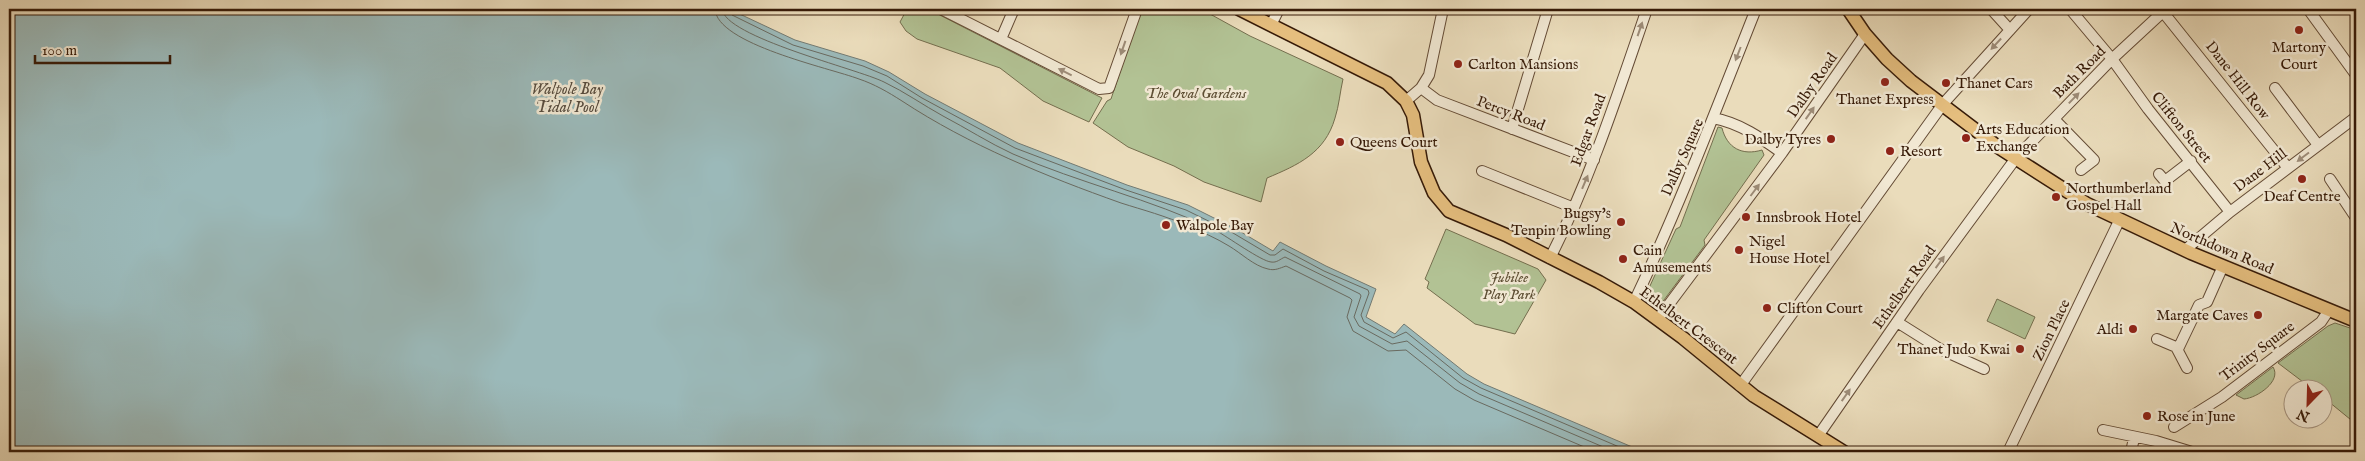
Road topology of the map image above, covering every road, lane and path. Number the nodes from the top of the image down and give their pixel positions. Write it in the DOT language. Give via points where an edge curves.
graph roads {
  1 [pos="941,9"];
  2 [pos="1014,9"];
  3 [pos="1137,9"];
  4 [pos="1239,9"];
  5 [pos="1279,9"];
  6 [pos="1443,9"];
  7 [pos="1647,9"];
  8 [pos="1756,9"];
  9 [pos="1848,9"];
  10 [pos="1991,9"];
  11 [pos="2029,9"];
  12 [pos="2070,9"];
  13 [pos="2308,9"];
  14 [pos="1547,10"];
  15 [pos="2161,11"];
  16 [pos="1271,25"];
  17 [pos="2010,30"];
  18 [pos="1865,34"];
  19 [pos="1001,39"];
  20 [pos="2112,60"];
  21 [pos="2356,75"];
  22 [pos="1421,88"];
  23 [pos="2275,88"];
  24 [pos="1406,101"];
  25 [pos="1943,104"];
  26 [pos="2356,117"];
  27 [pos="1713,118"];
  28 [pos="2054,119"];
  29 [pos="1512,129"];
  30 [pos="2318,145"];
  31 [pos="1782,153"];
  32 [pos="2016,158"];
  33 [pos="1594,160"];
  34 [pos="2191,161"];
  35 [pos="2288,168"];
  36 [pos="2081,170"];
  37 [pos="1482,171"];
  38 [pos="2159,174"];
  39 [pos="2330,178"];
  40 [pos="1574,208"];
  41 [pos="2355,211"];
  42 [pos="2230,212"];
  43 [pos="2119,221"];
  44 [pos="2184,250"];
  45 [pos="1550,258"];
  46 [pos="2224,266"];
  47 [pos="1634,302"];
  48 [pos="2329,310"];
  49 [pos="1658,319"];
  50 [pos="2356,321"];
  51 [pos="1897,322"];
  52 [pos="2157,339"];
  53 [pos="2178,349"];
  54 [pos="2187,368"];
  55 [pos="1984,369"];
  56 [pos="1740,386"];
  57 [pos="2174,427"];
  58 [pos="2103,430"];
  59 [pos="1818,436"];
  60 [pos="2134,438"];
  61 [pos="1843,451"];
  62 [pos="2008,452"];
  63 [pos="2130,452"];
  64 [pos="2192,452"];
  1 -- 19 [label="street"];
  2 -- 19 [label="street"];
  3 -- 19 [label="street, one-way" via="1110,88 1098,90"];
  4 -- 16 [label="main road"];
  5 -- 16 [label="street"];
  6 -- 22 [label="street" via="1429,75"];
  33 -- 7 [label="street, Edgar Road, one-way"];
  8 -- 27 [label="street, one-way"];
  9 -- 18 [label="main road, Northdown Road"];
  10 -- 17 [label="street"];
  11 -- 17 [label="street"];
  12 -- 20 [label="street, Clifton Street"];
  13 -- 21 [label="street"];
  14 -- 29 [label="street"];
  15 -- 20 [label="street, Bath Road"];
  15 -- 35 [label="street, Dane Hill Row"];
  16 -- 24 [label="main road" via="1387,83"];
  17 -- 25 [label="street, one-way"];
  18 -- 25 [label="main road, Northdown Road" via="1899,71"];
  31 -- 18 [label="street, Dalby Road, one-way"];
  28 -- 20 [label="street, Bath Road, one-way"];
  20 -- 34 [label="street, Clifton Street"];
  22 -- 24 [label="street"];
  22 -- 29 [label="street, Percy Road" via="1436,100"];
  23 -- 30 [label="street"];
  24 -- 45 [label="main road, Ethelbert Crescent" via="1416,123 1419,156 1441,204 1458,216 1506,235"];
  25 -- 32 [label="main road, Northdown Road"];
  25 -- 56 [label="street"];
  26 -- 30 [label="street, Dane Hill"];
  27 -- 31 [label="street, Dalby Square" via="1746,129"];
  27 -- 47 [label="street, Dalby Square"];
  28 -- 32 [label="street, Bath Road"];
  28 -- 36 [label="street" via="2094,160"];
  29 -- 33 [label="street, Percy Road"];
  30 -- 35 [label="street, Dane Hill, one-way"];
  49 -- 31 [label="street, one-way"];
  32 -- 43 [label="main road, Northdown Road"];
  51 -- 32 [label="street, Ethelbert Road, one-way"];
  40 -- 33 [label="street, Edgar Road, one-way"];
  34 -- 38 [label="street" via="2165,181"];
  34 -- 42 [label="street, Clifton Street"];
  35 -- 42 [label="street, Dane Hill"];
  37 -- 40 [label="street"];
  39 -- 41 [label="street"];
  40 -- 45 [label="street, Edgar Road"];
  42 -- 44 [label="street, Dane Hill"];
  43 -- 44 [label="main road, Northdown Road"];
  43 -- 62 [label="street, Zion Place"];
  44 -- 46 [label="main road, Northdown Road"];
  45 -- 47 [label="main road, Ethelbert Crescent"];
  46 -- 48 [label="main road, Northdown Road"];
  46 -- 53 [label="street" via="2207,302 2199,305"];
  47 -- 49 [label="main road, Ethelbert Crescent"];
  48 -- 50 [label="main road"];
  48 -- 57 [label="street, Trinity Square" via="2321,322 2222,397"];
  49 -- 56 [label="main road, Ethelbert Crescent"];
  51 -- 55 [label="street" via="1940,349"];
  59 -- 51 [label="street, Ethelbert Road, one-way"];
  52 -- 53 [label="street"];
  53 -- 54 [label="street"];
  56 -- 59 [label="main road, Ethelbert Crescent"];
  58 -- 60 [label="street"];
  59 -- 61 [label="main road, Ethelbert Crescent"];
  60 -- 63 [label="street"];
  60 -- 64 [label="street"];
}
